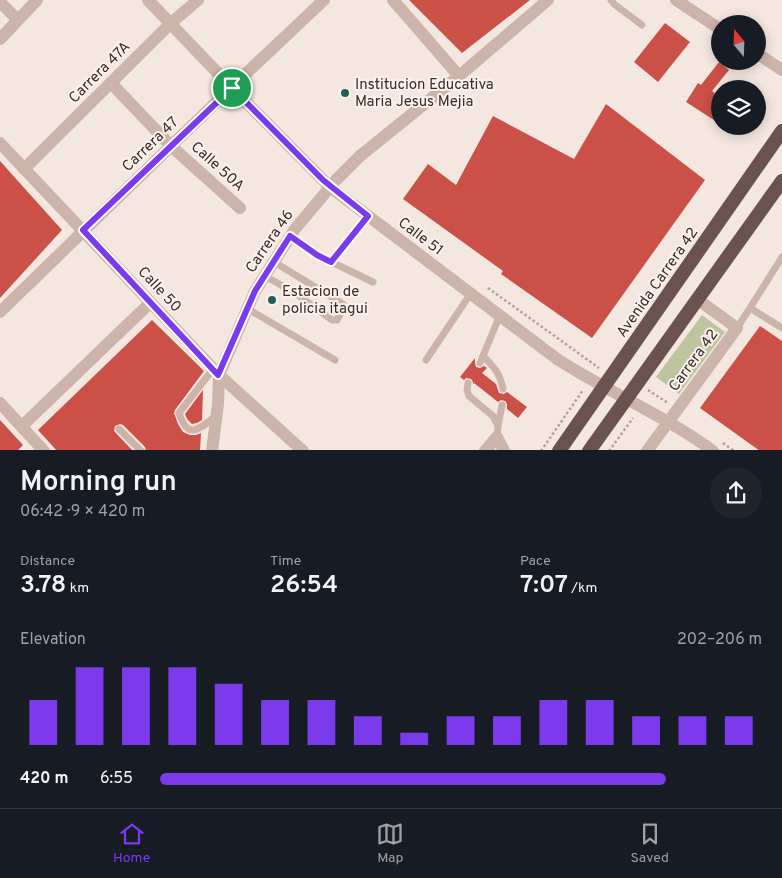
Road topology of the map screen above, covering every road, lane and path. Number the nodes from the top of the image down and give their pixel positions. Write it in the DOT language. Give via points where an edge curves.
graph roads {
  1 [pos="37,0"];
  2 [pos="148,0"];
  3 [pos="198,0"];
  4 [pos="324,0"];
  5 [pos="393,0"];
  6 [pos="548,0"];
  7 [pos="611,0"];
  8 [pos="676,0"];
  9 [pos="0,2"];
  10 [pos="18,20"];
  11 [pos="171,23"];
  12 [pos="711,23"];
  13 [pos="642,25"];
  14 [pos="0,39"];
  15 [pos="766,59"];
  16 [pos="782,70"];
  17 [pos="459,76"];
  18 [pos="111,83"];
  19 [pos="232,88"];
  20 [pos="782,131"];
  21 [pos="0,143"];
  22 [pos="171,146"];
  23 [pos="24,168"];
  24 [pos="782,181"];
  25 [pos="330,187"];
  26 [pos="240,208"];
  27 [pos="368,216"];
  28 [pos="83,230"];
  29 [pos="290,236"];
  30 [pos="782,257"];
  31 [pos="274,262"];
  32 [pos="331,262"];
  33 [pos="265,276"];
  34 [pos="373,282"];
  35 [pos="470,293"];
  36 [pos="697,300"];
  37 [pos="150,303"];
  38 [pos="750,308"];
  39 [pos="248,309"];
  40 [pos="0,312"];
  41 [pos="500,316"];
  42 [pos="737,328"];
  43 [pos="782,328"];
  44 [pos="335,360"];
  45 [pos="426,360"];
  46 [pos="216,372"];
  47 [pos="468,384"];
  48 [pos="604,386"];
  49 [pos="585,387"];
  50 [pos="503,389"];
  51 [pos="626,398"];
  52 [pos="0,403"];
  53 [pos="502,405"];
  54 [pos="216,416"];
  55 [pos="633,418"];
  56 [pos="668,421"];
  57 [pos="22,426"];
  58 [pos="119,429"];
  59 [pos="498,432"];
  60 [pos="41,450"];
  61 [pos="140,450"];
  62 [pos="212,450"];
  63 [pos="303,450"];
  64 [pos="485,450"];
  65 [pos="504,450"];
  66 [pos="541,450"];
  67 [pos="559,450"];
  68 [pos="589,450"];
  69 [pos="609,450"];
  70 [pos="647,450"];
  71 [pos="713,450"];
  1 -- 10 [label="street"];
  2 -- 11 [label="street, Calle 51"];
  3 -- 11 [label="street, Carrera 47A"];
  4 -- 19 [label="street, Carrera 47"];
  5 -- 17 [label="street"];
  6 -- 17 [label="street, Carrera 46"];
  7 -- 13 [label="lane"];
  8 -- 12 [label="street"];
  9 -- 10 [label="street"];
  10 -- 14 [label="street"];
  11 -- 18 [label="street, Carrera 47A"];
  11 -- 19 [label="street, Calle 51"];
  15 -- 16 [label="street"];
  17 -- 25 [label="street, Carrera 46" via="360,156"];
  18 -- 22 [label="street, Calle 50A"];
  18 -- 23 [label="street, Carrera 47A"];
  19 -- 22 [label="street, Carrera 47"];
  19 -- 25 [label="street, Calle 51"];
  20 -- 48 [label="highway, Avenida Carrera 42"];
  21 -- 23 [label="street, Calle 50"];
  22 -- 26 [label="street, Calle 50A"];
  22 -- 28 [label="street, Carrera 47"];
  23 -- 28 [label="street, Calle 50"];
  24 -- 36 [label="highway"];
  25 -- 27 [label="street, Calle 51"];
  25 -- 29 [label="street, Carrera 46"];
  27 -- 32 [label="lane"];
  27 -- 35 [label="street, Calle 51"];
  28 -- 37 [label="street, Calle 50"];
  28 -- 40 [label="street, Carrera 47"];
  29 -- 31 [label="street, Carrera 46"];
  29 -- 32 [label="lane"];
  30 -- 38 [label="lane"];
  31 -- 33 [label="street, Carrera 46"];
  31 -- 33 [label="lane" via="343,304 337,320 332,320"];
  32 -- 34 [label="lane"];
  33 -- 39 [label="street, Carrera 46"];
  35 -- 41 [label="street, Calle 51"];
  35 -- 45 [label="lane"];
  36 -- 42 [label="street, Carrera 42"];
  36 -- 51 [label="highway"];
  37 -- 46 [label="street, Calle 50"];
  37 -- 57 [label="street"];
  38 -- 42 [label="lane"];
  38 -- 43 [label="lane"];
  39 -- 44 [label="lane"];
  39 -- 46 [label="street, Carrera 46"];
  41 -- 48 [label="street, Calle 51" via="557,359"];
  41 -- 50 [label="lane" via="482,359 497,370"];
  42 -- 56 [label="street, Carrera 42"];
  46 -- 54 [label="street, Carrera 46"];
  46 -- 54 [label="lane" via="179,413 182,424 191,430 200,429"];
  46 -- 63 [label="street, Calle 50"];
  47 -- 59 [label="lane" via="470,396 493,416"];
  48 -- 51 [label="street, Calle 51"];
  48 -- 67 [label="highway, Avenida Carrera 42"];
  49 -- 66 [label="path"];
  51 -- 56 [label="street, Calle 51"];
  51 -- 68 [label="highway"];
  52 -- 57 [label="street"];
  53 -- 59 [label="lane"];
  54 -- 62 [label="street, Carrera 46"];
  55 -- 69 [label="path"];
  56 -- 70 [label="street, Carrera 42"];
  56 -- 71 [label="street, Calle 51"];
  57 -- 60 [label="street"];
  58 -- 61 [label="lane"];
  59 -- 64 [label="street"];
  59 -- 65 [label="street"];
}
